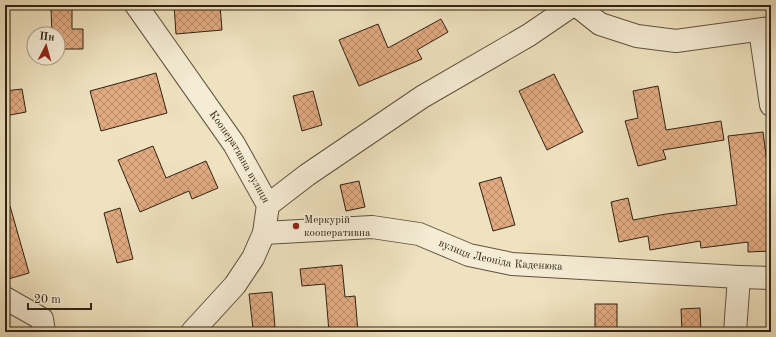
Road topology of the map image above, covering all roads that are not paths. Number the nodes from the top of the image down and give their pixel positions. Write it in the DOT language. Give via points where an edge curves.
graph roads {
  1 [pos="136,5"];
  2 [pos="574,5"];
  3 [pos="765,29"];
  4 [pos="771,105"];
  5 [pos="268,204"];
  6 [pos="264,232"];
  7 [pos="739,277"];
  8 [pos="771,278"];
  9 [pos="5,298"];
  10 [pos="44,332"];
  11 [pos="192,332"];
  12 [pos="735,332"];
  1 -- 5 [label="street, Кооперативна вулиця" via="234,144"];
  2 -- 3 [label="street" via="600,24 637,36 676,41"];
  2 -- 5 [label="street" via="529,35 422,97"];
  3 -- 4 [label="street"];
  5 -- 6 [label="street, Кооперативна вулиця"];
  6 -- 7 [label="street, вулиця Леоніда Каденюка" via="372,227 419,234 469,255 512,264"];
  6 -- 11 [label="street, Кооперативна вулиця" via="253,258 235,285"];
  7 -- 8 [label="street, вулиця Леоніда Каденюка"];
  7 -- 12 [label="street"];
  9 -- 10 [label="street" via="42,319"];
}
